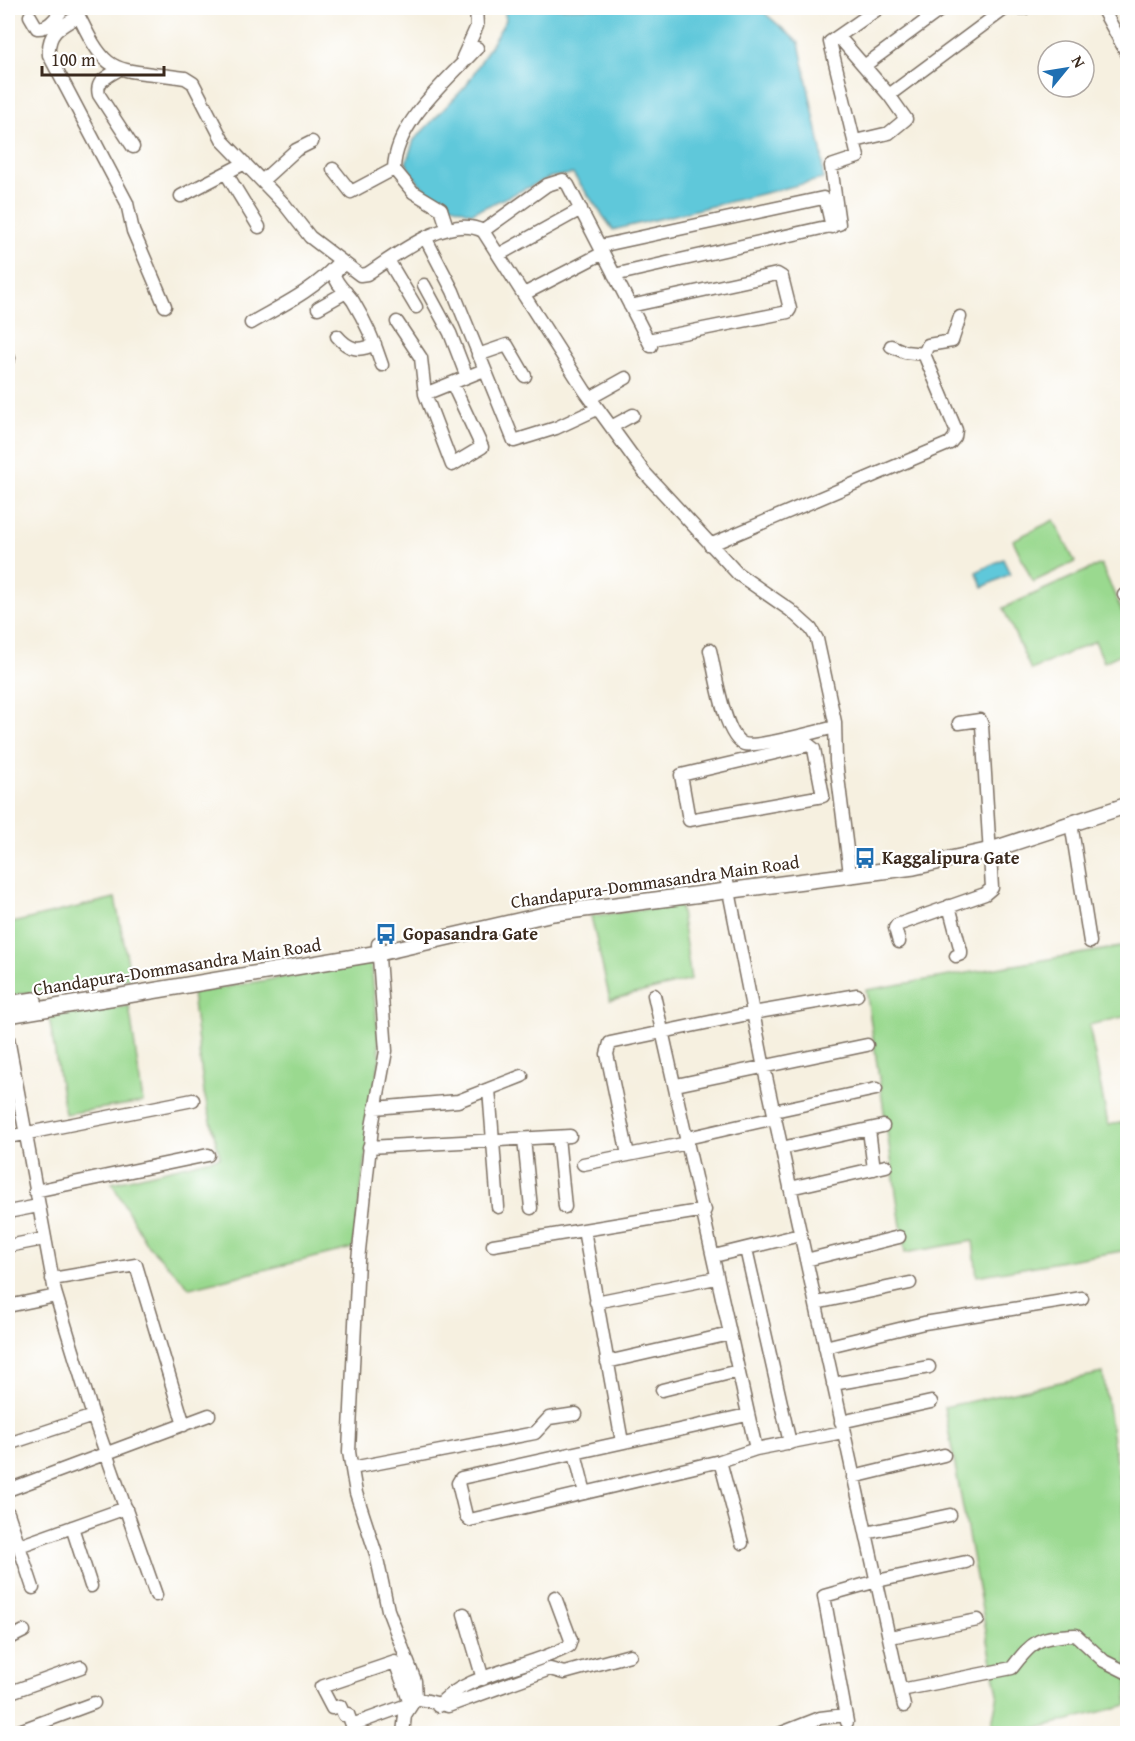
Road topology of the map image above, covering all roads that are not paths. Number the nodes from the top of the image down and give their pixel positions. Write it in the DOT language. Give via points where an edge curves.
graph roads {
  1 [pos="64,8"];
  2 [pos="476,8"];
  3 [pos="879,8"];
  4 [pos="943,8"];
  5 [pos="1006,8"];
  6 [pos="1013,8"];
  7 [pos="1025,8"];
  8 [pos="1102,8"];
  9 [pos="77,12"];
  10 [pos="30,16"];
  11 [pos="839,37"];
  12 [pos="477,48"];
  13 [pos="1128,55"];
  14 [pos="864,66"];
  15 [pos="118,70"];
  16 [pos="443,86"];
  17 [pos="890,95"];
  18 [pos="855,141"];
  19 [pos="312,142"];
  20 [pos="133,147"];
  21 [pos="245,163"];
  22 [pos="333,169"];
  23 [pos="393,169"];
  24 [pos="226,172"];
  25 [pos="262,180"];
  26 [pos="181,196"];
  27 [pos="581,209"];
  28 [pos="832,226"];
  29 [pos="259,227"];
  30 [pos="447,227"];
  31 [pos="483,231"];
  32 [pos="426,239"];
  33 [pos="602,250"];
  34 [pos="500,254"];
  35 [pos="388,260"];
  36 [pos="342,263"];
  37 [pos="614,275"];
  38 [pos="424,285"];
  39 [pos="346,292"];
  40 [pos="524,294"];
  41 [pos="165,306"];
  42 [pos="630,306"];
  43 [pos="416,307"];
  44 [pos="318,308"];
  45 [pos="960,317"];
  46 [pos="397,322"];
  47 [pos="251,323"];
  48 [pos="337,336"];
  49 [pos="375,344"];
  50 [pos="891,346"];
  51 [pos="924,354"];
  52 [pos="478,355"];
  53 [pos="382,365"];
  54 [pos="484,370"];
  55 [pos="525,376"];
  56 [pos="467,377"];
  57 [pos="626,378"];
  58 [pos="452,383"];
  59 [pos="425,394"];
  60 [pos="590,398"];
  61 [pos="597,409"];
  62 [pos="633,415"];
  63 [pos="611,427"];
  64 [pos="710,545"];
  65 [pos="710,650"];
  66 [pos="958,723"];
  67 [pos="835,727"];
  68 [pos="837,769"];
  69 [pos="819,773"];
  70 [pos="1128,795"];
  71 [pos="1128,805"];
  72 [pos="1071,824"];
  73 [pos="991,845"];
  74 [pos="849,870"];
  75 [pos="728,885"];
  76 [pos="949,906"];
  77 [pos="899,942"];
  78 [pos="1090,942"];
  79 [pos="378,948"];
  80 [pos="956,956"];
  81 [pos="654,995"];
  82 [pos="857,996"];
  83 [pos="8,1004"];
  84 [pos="753,1013"];
  85 [pos="8,1015"];
  86 [pos="663,1030"];
  87 [pos="8,1038"];
  88 [pos="867,1046"];
  89 [pos="764,1068"];
  90 [pos="10,1069"];
  91 [pos="522,1076"];
  92 [pos="676,1085"];
  93 [pos="489,1089"];
  94 [pos="876,1089"];
  95 [pos="193,1100"];
  96 [pos="375,1108"];
  97 [pos="775,1114"];
  98 [pos="883,1126"];
  99 [pos="868,1130"];
  100 [pos="24,1134"];
  101 [pos="8,1137"];
  102 [pos="524,1139"];
  103 [pos="493,1140"];
  104 [pos="688,1141"];
  105 [pos="369,1147"];
  106 [pos="781,1148"];
  107 [pos="208,1155"];
  108 [pos="628,1155"];
  109 [pos="583,1164"];
  110 [pos="790,1188"];
  111 [pos="35,1191"];
  112 [pos="38,1206"];
  113 [pos="498,1207"];
  114 [pos="565,1207"];
  115 [pos="531,1208"];
  116 [pos="705,1210"];
  117 [pos="8,1212"];
  118 [pos="585,1230"];
  119 [pos="800,1235"];
  120 [pos="899,1237"];
  121 [pos="44,1239"];
  122 [pos="493,1245"];
  123 [pos="8,1246"];
  124 [pos="746,1249"];
  125 [pos="714,1256"];
  126 [pos="806,1260"];
  127 [pos="716,1278"];
  128 [pos="52,1279"];
  129 [pos="910,1283"];
  130 [pos="56,1296"];
  131 [pos="1082,1298"];
  132 [pos="596,1302"];
  133 [pos="816,1303"];
  134 [pos="8,1306"];
  135 [pos="730,1334"];
  136 [pos="825,1347"];
  137 [pos="607,1362"];
  138 [pos="928,1367"];
  139 [pos="738,1371"];
  140 [pos="833,1384"];
  141 [pos="662,1390"];
  142 [pos="931,1402"];
  143 [pos="576,1414"];
  144 [pos="747,1414"];
  145 [pos="209,1415"];
  146 [pos="93,1416"];
  147 [pos="184,1425"];
  148 [pos="842,1427"];
  149 [pos="622,1442"];
  150 [pos="790,1443"];
  151 [pos="8,1444"];
  152 [pos="756,1449"];
  153 [pos="575,1453"];
  154 [pos="108,1454"];
  155 [pos="944,1455"];
  156 [pos="720,1461"];
  157 [pos="352,1468"];
  158 [pos="853,1477"];
  159 [pos="8,1490"];
  160 [pos="585,1493"];
  161 [pos="126,1508"];
  162 [pos="8,1513"];
  163 [pos="950,1515"];
  164 [pos="72,1527"];
  165 [pos="866,1533"];
  166 [pos="742,1543"];
  167 [pos="19,1546"];
  168 [pos="966,1562"];
  169 [pos="877,1581"];
  170 [pos="91,1586"];
  171 [pos="33,1587"];
  172 [pos="156,1595"];
  173 [pos="555,1597"];
  174 [pos="464,1614"];
  175 [pos="978,1620"];
  176 [pos="24,1631"];
  177 [pos="890,1637"];
  178 [pos="8,1639"];
  179 [pos="630,1655"];
  180 [pos="81,1667"];
  181 [pos="1128,1673"];
  182 [pos="483,1679"];
  183 [pos="409,1682"];
  184 [pos="900,1690"];
  185 [pos="8,1693"];
  186 [pos="416,1698"];
  187 [pos="94,1703"];
  188 [pos="438,1706"];
  189 [pos="904,1706"];
  190 [pos="11,1734"];
  191 [pos="402,1734"];
  192 [pos="778,1734"];
  1 -- 10 [label="street" via="48,26 41,28"];
  2 -- 16 [label="street" via="477,26 465,54"];
  3 -- 11 [label="street"];
  4 -- 14 [label="street"];
  5 -- 17 [label="street"];
  6 -- 7 [label="street"];
  8 -- 13 [label="street"];
  9 -- 15 [label="street" via="93,46 105,62"];
  9 -- 41 [label="street" via="54,32 48,44 49,55 127,203 133,231"];
  11 -- 14 [label="street"];
  11 -- 18 [label="street" via="830,42"];
  12 -- 16 [label="street"];
  14 -- 17 [label="street"];
  15 -- 20 [label="street" via="98,83 97,88"];
  15 -- 21 [label="street" via="185,78 193,83 219,135"];
  16 -- 23 [label="street" via="409,123 394,152"];
  17 -- 18 [label="street" via="906,119 889,133"];
  18 -- 28 [label="street" via="858,158 831,166 840,223"];
  19 -- 25 [label="street" via="296,150"];
  21 -- 24 [label="street"];
  21 -- 25 [label="street"];
  22 -- 23 [label="street" via="351,192"];
  23 -- 30 [label="street" via="413,192 441,209"];
  24 -- 26 [label="street"];
  24 -- 29 [label="street"];
  25 -- 36 [label="street" via="310,237"];
  27 -- 31 [label="street" via="568,185 558,180"];
  27 -- 33 [label="street"];
  27 -- 34 [label="street"];
  28 -- 33 [label="street" via="822,198"];
  28 -- 37 [label="street"];
  30 -- 31 [label="street" via="467,225"];
  30 -- 32 [label="street"];
  31 -- 34 [label="street"];
  32 -- 35 [label="street"];
  32 -- 52 [label="street" via="453,291"];
  33 -- 37 [label="street"];
  33 -- 40 [label="street"];
  34 -- 40 [label="street"];
  35 -- 36 [label="street" via="364,275"];
  35 -- 43 [label="street"];
  36 -- 39 [label="street" via="334,276"];
  36 -- 47 [label="street" via="306,292"];
  37 -- 42 [label="street"];
  38 -- 56 [label="street" via="450,333"];
  39 -- 44 [label="street"];
  39 -- 49 [label="street"];
  40 -- 60 [label="street"];
  42 -- 42 [label="street" via="777,274 782,277 790,309 650,343"];
  45 -- 51 [label="street" via="952,341 928,345"];
  46 -- 59 [label="street" via="421,358"];
  48 -- 49 [label="street" via="354,350"];
  49 -- 53 [label="street"];
  50 -- 51 [label="street"];
  51 -- 64 [label="street" via="956,430 950,443"];
  52 -- 54 [label="street"];
  52 -- 55 [label="street" via="507,345"];
  54 -- 56 [label="street"];
  54 -- 61 [label="street" via="514,441"];
  56 -- 58 [label="street"];
  57 -- 60 [label="street"];
  58 -- 59 [label="street"];
  58 -- 59 [label="street" via="482,447 452,465"];
  60 -- 61 [label="street"];
  61 -- 63 [label="street"];
  62 -- 63 [label="street"];
  63 -- 64 [label="street" via="644,472"];
  64 -- 67 [label="street" via="738,574 811,629 821,650"];
  65 -- 67 [label="street" via="730,730 741,743"];
  66 -- 73 [label="street" via="981,721"];
  67 -- 68 [label="street"];
  68 -- 69 [label="street"];
  68 -- 74 [label="street"];
  69 -- 69 [label="street" via="823,796 819,798 690,822 686,814 680,777 686,773 809,745 814,748"];
  70 -- 73 [label="main road, Chandapura-Dommasandra Main Road"];
  71 -- 72 [label="main road, Chandapura-Dommasandra Main Road"];
  72 -- 73 [label="main road, Chandapura-Dommasandra Main Road"];
  72 -- 78 [label="street"];
  73 -- 74 [label="main road, Chandapura-Dommasandra Main Road"];
  73 -- 76 [label="street" via="992,888"];
  74 -- 75 [label="main road, Chandapura-Dommasandra Main Road"];
  75 -- 79 [label="main road, Chandapura-Dommasandra Main Road" via="552,905"];
  75 -- 84 [label="street"];
  76 -- 77 [label="street" via="897,925"];
  76 -- 80 [label="street" via="961,951"];
  79 -- 83 [label="main road, Chandapura-Dommasandra Main Road"];
  79 -- 85 [label="main road, Chandapura-Dommasandra Main Road"];
  79 -- 96 [label="street" via="386,1051"];
  81 -- 86 [label="street"];
  82 -- 84 [label="street"];
  84 -- 86 [label="street"];
  84 -- 89 [label="street"];
  86 -- 92 [label="street"];
  86 -- 108 [label="street" via="610,1043 606,1054"];
  87 -- 90 [label="street"];
  88 -- 89 [label="street"];
  89 -- 92 [label="street"];
  89 -- 97 [label="street"];
  90 -- 100 [label="street"];
  91 -- 93 [label="street"];
  92 -- 104 [label="street"];
  93 -- 96 [label="street" via="458,1101"];
  93 -- 103 [label="street"];
  94 -- 97 [label="street"];
  95 -- 100 [label="street"];
  96 -- 105 [label="street"];
  97 -- 104 [label="street"];
  97 -- 106 [label="street"];
  98 -- 99 [label="street"];
  99 -- 106 [label="street"];
  99 -- 110 [label="street" via="880,1168"];
  100 -- 101 [label="street"];
  100 -- 111 [label="street"];
  102 -- 103 [label="street"];
  102 -- 114 [label="street" via="564,1136"];
  102 -- 115 [label="street"];
  103 -- 105 [label="street"];
  103 -- 113 [label="street"];
  104 -- 108 [label="street"];
  104 -- 116 [label="street"];
  105 -- 157 [label="street" via="358,1260 349,1432"];
  106 -- 110 [label="street"];
  107 -- 111 [label="street"];
  108 -- 109 [label="street"];
  110 -- 119 [label="street"];
  111 -- 112 [label="street"];
  112 -- 117 [label="street"];
  112 -- 121 [label="street"];
  116 -- 118 [label="street"];
  116 -- 125 [label="street"];
  118 -- 122 [label="street"];
  118 -- 132 [label="street"];
  119 -- 124 [label="street"];
  119 -- 126 [label="street"];
  120 -- 126 [label="street"];
  121 -- 123 [label="street"];
  121 -- 128 [label="street"];
  124 -- 125 [label="street"];
  124 -- 150 [label="street"];
  125 -- 127 [label="street"];
  126 -- 133 [label="street"];
  127 -- 132 [label="street"];
  127 -- 135 [label="street"];
  128 -- 130 [label="street"];
  128 -- 147 [label="street" via="135,1265"];
  129 -- 133 [label="street"];
  130 -- 134 [label="street"];
  130 -- 146 [label="street"];
  131 -- 136 [label="street" via="924,1323"];
  132 -- 137 [label="street"];
  133 -- 136 [label="street"];
  135 -- 137 [label="street"];
  135 -- 139 [label="street"];
  136 -- 140 [label="street"];
  137 -- 149 [label="street"];
  138 -- 140 [label="street"];
  139 -- 141 [label="street"];
  139 -- 144 [label="street"];
  140 -- 148 [label="street"];
  142 -- 148 [label="street"];
  143 -- 157 [label="street" via="549,1418 536,1433"];
  144 -- 149 [label="street"];
  144 -- 152 [label="street"];
  145 -- 147 [label="street"];
  146 -- 151 [label="street"];
  146 -- 154 [label="street"];
  147 -- 154 [label="street"];
  148 -- 150 [label="street"];
  148 -- 158 [label="street"];
  149 -- 153 [label="street"];
  150 -- 152 [label="street"];
  152 -- 156 [label="street"];
  153 -- 160 [label="street"];
  153 -- 160 [label="street" via="460,1478 466,1516 470,1520"];
  154 -- 159 [label="street"];
  154 -- 161 [label="street"];
  155 -- 158 [label="street"];
  156 -- 160 [label="street"];
  156 -- 166 [label="street"];
  157 -- 183 [label="street"];
  158 -- 165 [label="street"];
  161 -- 164 [label="street"];
  161 -- 172 [label="street"];
  162 -- 167 [label="street"];
  163 -- 165 [label="street"];
  164 -- 167 [label="street"];
  164 -- 170 [label="street"];
  165 -- 169 [label="street"];
  167 -- 171 [label="street"];
  168 -- 169 [label="street"];
  169 -- 177 [label="street"];
  169 -- 192 [label="street" via="826,1594 823,1599 846,1718 820,1718"];
  173 -- 182 [label="street" via="571,1640 569,1646"];
  174 -- 182 [label="street"];
  175 -- 177 [label="street"];
  176 -- 178 [label="street"];
  177 -- 184 [label="street"];
  179 -- 188 [label="street" via="564,1673 550,1669 459,1704"];
  180 -- 185 [label="street"];
  181 -- 184 [label="street" via="1104,1660 1076,1635 1054,1636 1038,1640 1012,1668"];
  182 -- 188 [label="street" via="445,1697"];
  183 -- 183 [label="street" via="395,1662 321,1687 332,1708 340,1706 352,1725 410,1704"];
  183 -- 186 [label="street"];
  184 -- 189 [label="street"];
  186 -- 188 [label="street"];
  186 -- 191 [label="street" via="405,1715"];
  187 -- 190 [label="street"];
}
